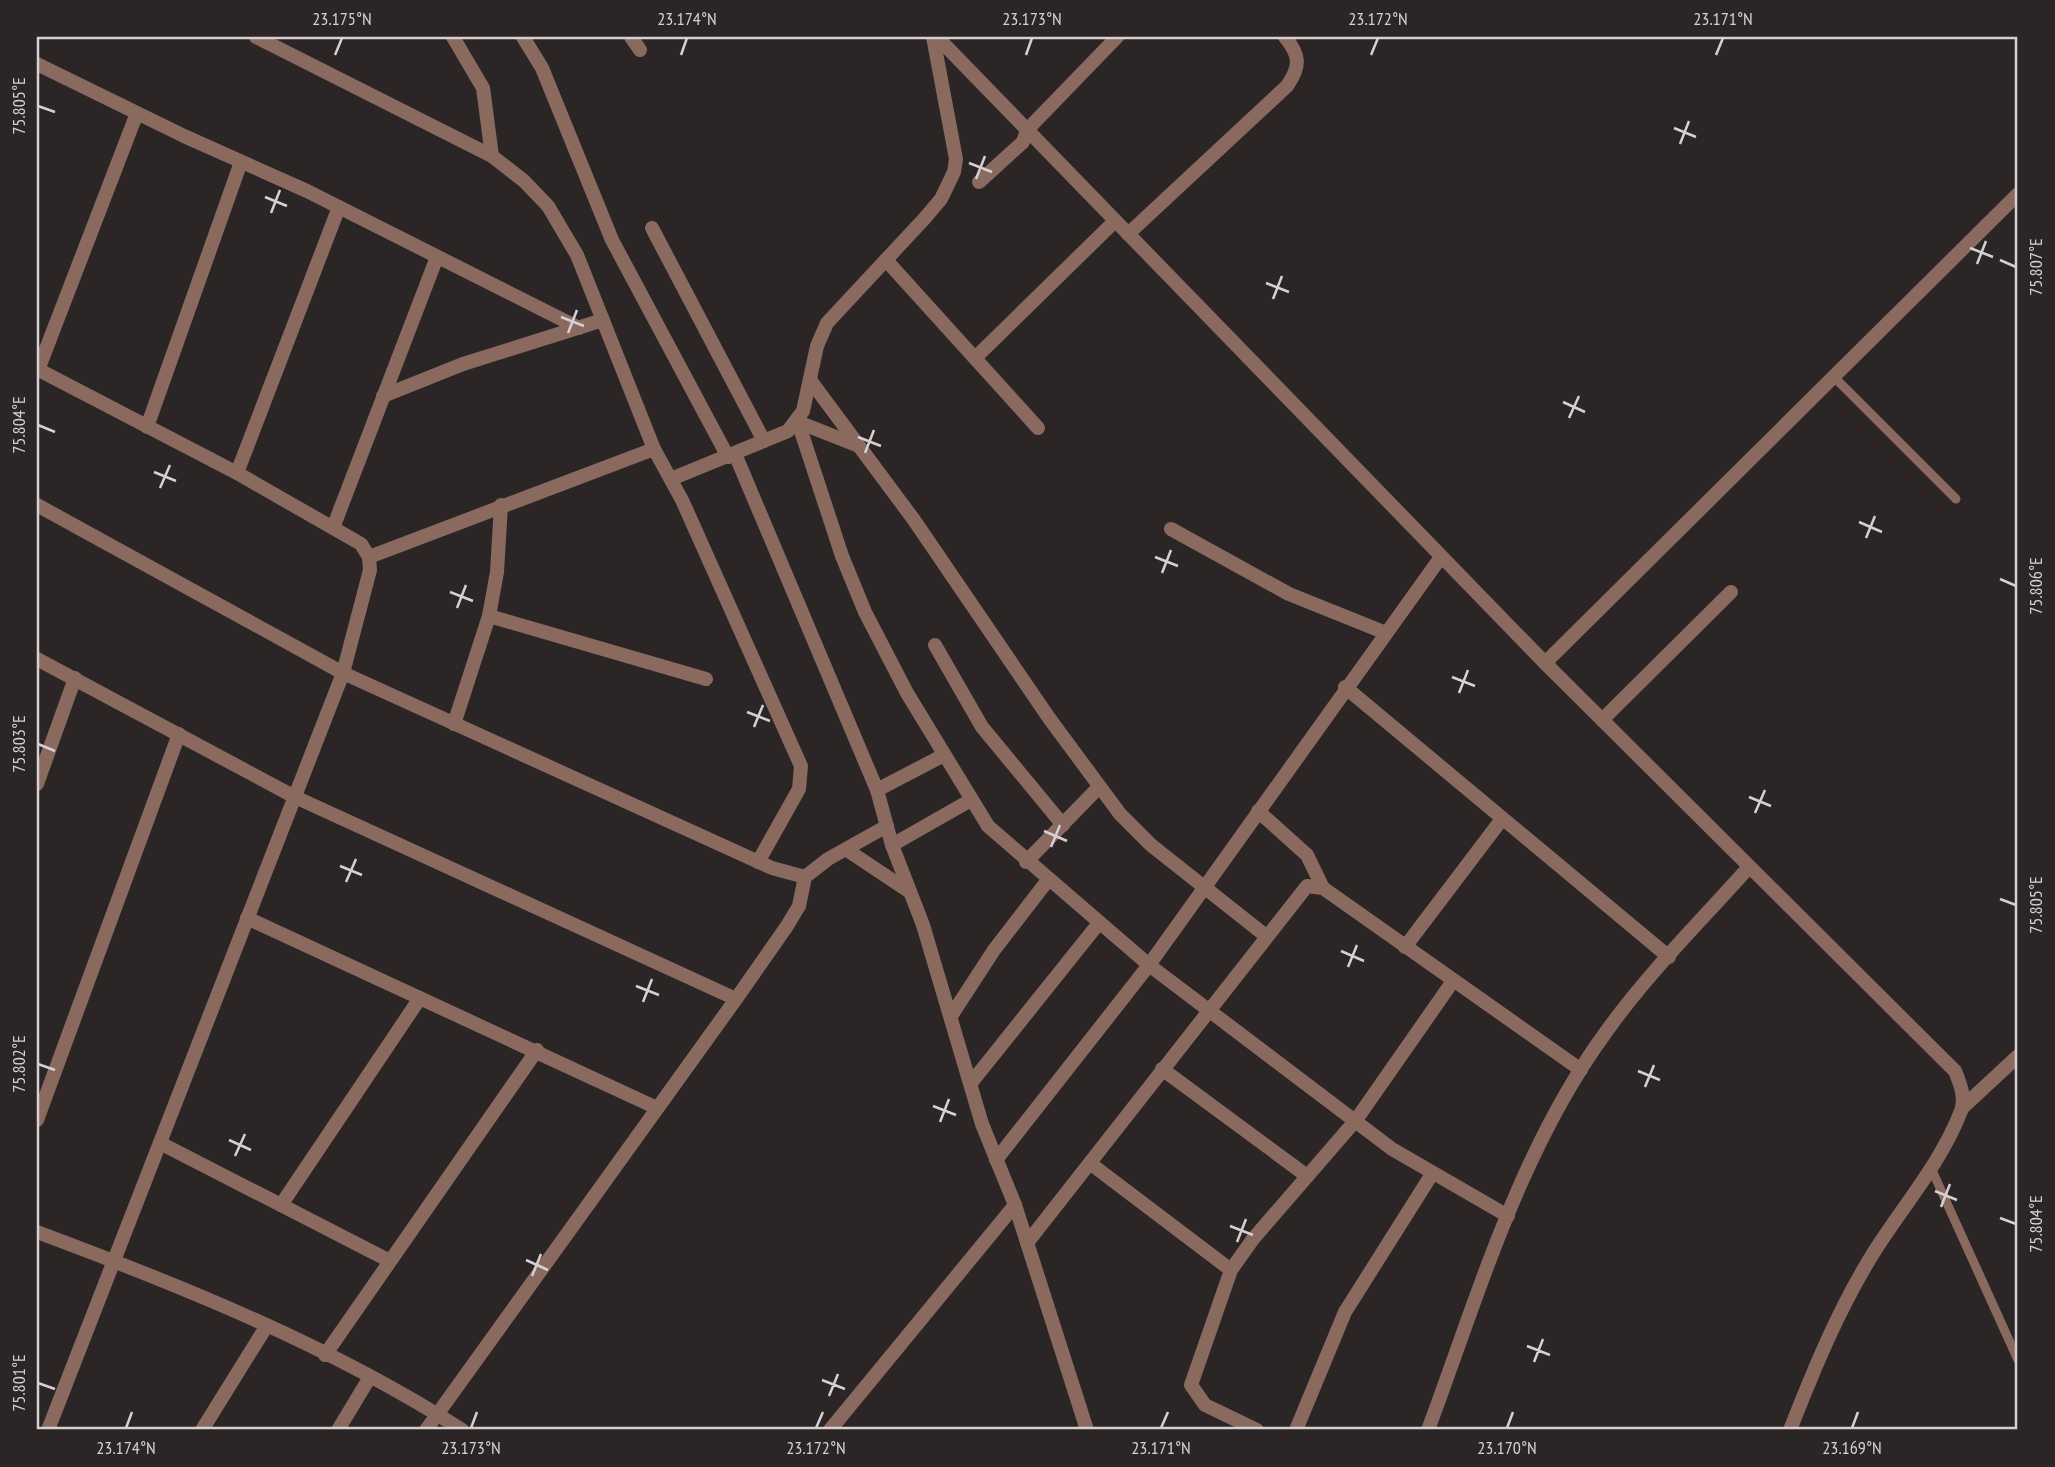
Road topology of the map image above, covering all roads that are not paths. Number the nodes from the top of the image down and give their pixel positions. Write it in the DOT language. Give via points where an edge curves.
graph roads {
  1 [pos="256,37"];
  2 [pos="453,37"];
  3 [pos="523,37"];
  4 [pos="631,37"];
  5 [pos="935,37"];
  6 [pos="1117,37"];
  7 [pos="1284,37"];
  8 [pos="640,50"];
  9 [pos="37,64"];
  10 [pos="137,113"];
  11 [pos="1027,130"];
  12 [pos="492,156"];
  13 [pos="241,162"];
  14 [pos="979,181"];
  15 [pos="2018,194"];
  16 [pos="339,208"];
  17 [pos="1114,222"];
  18 [pos="652,228"];
  19 [pos="1128,234"];
  20 [pos="437,257"];
  21 [pos="886,260"];
  22 [pos="603,320"];
  23 [pos="579,328"];
  24 [pos="975,358"];
  25 [pos="37,369"];
  26 [pos="1835,378"];
  27 [pos="810,380"];
  28 [pos="383,396"];
  29 [pos="798,422"];
  30 [pos="147,427"];
  31 [pos="1038,428"];
  32 [pos="764,441"];
  33 [pos="859,446"];
  34 [pos="654,449"];
  35 [pos="732,456"];
  36 [pos="237,473"];
  37 [pos="671,479"];
  38 [pos="1956,499"];
  39 [pos="37,505"];
  40 [pos="501,505"];
  41 [pos="333,528"];
  42 [pos="1171,529"];
  43 [pos="369,557"];
  44 [pos="1441,557"];
  45 [pos="1731,592"];
  46 [pos="489,616"];
  47 [pos="1385,633"];
  48 [pos="934,645"];
  49 [pos="37,659"];
  50 [pos="1545,663"];
  51 [pos="343,673"];
  52 [pos="75,678"];
  53 [pos="706,679"];
  54 [pos="1346,687"];
  55 [pos="1602,720"];
  56 [pos="454,724"];
  57 [pos="179,734"];
  58 [pos="943,755"];
  59 [pos="37,784"];
  60 [pos="1099,787"];
  61 [pos="877,790"];
  62 [pos="295,797"];
  63 [pos="971,800"];
  64 [pos="1258,811"];
  65 [pos="1502,820"];
  66 [pos="1063,824"];
  67 [pos="887,826"];
  68 [pos="892,845"];
  69 [pos="847,850"];
  70 [pos="758,862"];
  71 [pos="1026,862"];
  72 [pos="1749,867"];
  73 [pos="805,877"];
  74 [pos="1048,880"];
  75 [pos="1323,888"];
  76 [pos="1205,889"];
  77 [pos="910,892"];
  78 [pos="247,918"];
  79 [pos="1098,923"];
  80 [pos="1266,936"];
  81 [pos="1405,947"];
  82 [pos="1670,957"];
  83 [pos="1149,965"];
  84 [pos="1453,981"];
  85 [pos="420,998"];
  86 [pos="736,999"];
  87 [pos="1208,1011"];
  88 [pos="951,1016"];
  89 [pos="537,1050"];
  90 [pos="2018,1056"];
  91 [pos="1162,1069"];
  92 [pos="1581,1070"];
  93 [pos="971,1083"];
  94 [pos="657,1108"];
  95 [pos="1962,1108"];
  96 [pos="37,1120"];
  97 [pos="1356,1120"];
  98 [pos="160,1143"];
  99 [pos="996,1160"];
  100 [pos="1091,1164"];
  101 [pos="1931,1168"];
  102 [pos="1433,1174"];
  103 [pos="1307,1177"];
  104 [pos="281,1205"];
  105 [pos="1015,1205"];
  106 [pos="1508,1216"];
  107 [pos="37,1232"];
  108 [pos="1027,1243"];
  109 [pos="388,1260"];
  110 [pos="116,1262"];
  111 [pos="1231,1270"];
  112 [pos="267,1327"];
  113 [pos="325,1355"];
  114 [pos="2018,1360"];
  115 [pos="370,1377"];
  116 [pos="436,1414"];
  117 [pos="48,1430"];
  118 [pos="202,1430"];
  119 [pos="338,1430"];
  120 [pos="425,1430"];
  121 [pos="462,1430"];
  122 [pos="830,1430"];
  123 [pos="1087,1430"];
  124 [pos="1257,1430"];
  125 [pos="1296,1430"];
  126 [pos="1428,1430"];
  127 [pos="1790,1430"];
  1 -- 12 [label="street"];
  2 -- 12 [label="street" via="483,88"];
  3 -- 35 [label="street" via="542,68 607,230"];
  4 -- 8 [label="street"];
  5 -- 11 [label="street"];
  5 -- 21 [label="street" via="956,159 954,172 941,199"];
  6 -- 11 [label="street"];
  7 -- 19 [label="street" via="1299,66 1287,86"];
  9 -- 10 [label="street"];
  10 -- 13 [label="street"];
  10 -- 25 [label="street"];
  11 -- 14 [label="street" via="1023,142"];
  11 -- 17 [label="street"];
  12 -- 22 [label="street" via="524,181 558,221"];
  13 -- 16 [label="street"];
  13 -- 30 [label="street"];
  15 -- 26 [label="street"];
  16 -- 20 [label="street"];
  16 -- 36 [label="street"];
  17 -- 19 [label="street"];
  17 -- 24 [label="street"];
  18 -- 32 [label="street"];
  19 -- 44 [label="street"];
  20 -- 23 [label="street"];
  20 -- 28 [label="street"];
  21 -- 24 [label="street"];
  21 -- 27 [label="street" via="827,323"];
  22 -- 23 [label="street"];
  22 -- 34 [label="street"];
  23 -- 28 [label="street" via="463,364"];
  24 -- 31 [label="street"];
  25 -- 30 [label="street"];
  26 -- 38 [label="lane"];
  26 -- 50 [label="street"];
  27 -- 29 [label="street"];
  27 -- 33 [label="street"];
  28 -- 41 [label="street"];
  29 -- 32 [label="street"];
  29 -- 33 [label="street"];
  29 -- 58 [label="street" via="865,612"];
  30 -- 36 [label="street"];
  32 -- 35 [label="street"];
  33 -- 60 [label="street"];
  34 -- 37 [label="street"];
  34 -- 40 [label="street"];
  35 -- 37 [label="street"];
  35 -- 61 [label="street"];
  36 -- 41 [label="street"];
  37 -- 70 [label="street" via="801,766 799,789"];
  39 -- 51 [label="street"];
  40 -- 43 [label="street"];
  40 -- 46 [label="street"];
  41 -- 43 [label="street" via="361,544"];
  42 -- 47 [label="street" via="1289,594"];
  43 -- 51 [label="street" via="367,585"];
  44 -- 47 [label="street"];
  44 -- 50 [label="street"];
  45 -- 55 [label="street"];
  46 -- 53 [label="street"];
  46 -- 56 [label="street"];
  47 -- 54 [label="street"];
  48 -- 66 [label="street" via="982,727"];
  49 -- 52 [label="street"];
  50 -- 55 [label="street"];
  51 -- 56 [label="street"];
  51 -- 62 [label="street"];
  52 -- 57 [label="street"];
  52 -- 59 [label="street"];
  54 -- 64 [label="street"];
  54 -- 65 [label="street"];
  55 -- 72 [label="street"];
  56 -- 70 [label="street"];
  57 -- 62 [label="street"];
  57 -- 96 [label="street"];
  58 -- 61 [label="street"];
  58 -- 63 [label="street"];
  60 -- 66 [label="street"];
  60 -- 76 [label="street" via="1143,838"];
  61 -- 67 [label="street"];
  62 -- 78 [label="street"];
  62 -- 86 [label="street"];
  63 -- 68 [label="street"];
  63 -- 71 [label="street" via="988,826"];
  64 -- 75 [label="street" via="1307,855"];
  64 -- 76 [label="street"];
  65 -- 81 [label="street"];
  65 -- 82 [label="street"];
  66 -- 71 [label="street"];
  67 -- 68 [label="street"];
  67 -- 69 [label="street"];
  68 -- 77 [label="street"];
  69 -- 73 [label="street"];
  69 -- 77 [label="street"];
  70 -- 73 [label="street"];
  71 -- 74 [label="street"];
  72 -- 82 [label="street"];
  72 -- 95 [label="street" via="1955,1071 1962,1086"];
  73 -- 86 [label="street" via="799,906"];
  74 -- 79 [label="street"];
  74 -- 88 [label="street"];
  75 -- 80 [label="street" via="1307,886"];
  75 -- 81 [label="street"];
  76 -- 80 [label="street"];
  76 -- 83 [label="street"];
  77 -- 88 [label="street"];
  78 -- 85 [label="street"];
  78 -- 98 [label="street"];
  79 -- 83 [label="street"];
  79 -- 93 [label="street"];
  80 -- 87 [label="street"];
  81 -- 84 [label="street"];
  82 -- 92 [label="street" via="1606,1031"];
  83 -- 87 [label="street"];
  83 -- 99 [label="street"];
  84 -- 92 [label="street"];
  84 -- 97 [label="street"];
  85 -- 89 [label="street"];
  85 -- 104 [label="street"];
  86 -- 94 [label="street"];
  87 -- 91 [label="street"];
  87 -- 97 [label="street"];
  88 -- 93 [label="street"];
  89 -- 94 [label="street"];
  89 -- 109 [label="street"];
  90 -- 95 [label="street"];
  91 -- 100 [label="street"];
  91 -- 103 [label="street"];
  92 -- 106 [label="street" via="1551,1122"];
  93 -- 99 [label="street"];
  94 -- 116 [label="street"];
  95 -- 101 [label="street"];
  97 -- 102 [label="street"];
  97 -- 103 [label="street"];
  98 -- 104 [label="street"];
  98 -- 110 [label="street"];
  99 -- 105 [label="street"];
  100 -- 108 [label="street"];
  100 -- 111 [label="street"];
  101 -- 114 [label="lane"];
  101 -- 127 [label="street" via="1834,1322"];
  102 -- 106 [label="street"];
  102 -- 125 [label="street" via="1345,1312"];
  103 -- 111 [label="street"];
  104 -- 109 [label="street"];
  105 -- 108 [label="street"];
  105 -- 122 [label="street"];
  106 -- 126 [label="street"];
  107 -- 110 [label="street"];
  108 -- 123 [label="street"];
  109 -- 113 [label="street"];
  110 -- 112 [label="street"];
  110 -- 117 [label="street"];
  111 -- 124 [label="street" via="1191,1385 1205,1405"];
  112 -- 113 [label="street"];
  112 -- 118 [label="street"];
  113 -- 115 [label="street"];
  115 -- 116 [label="street"];
  115 -- 119 [label="street"];
  116 -- 120 [label="street"];
  116 -- 121 [label="street"];
}
